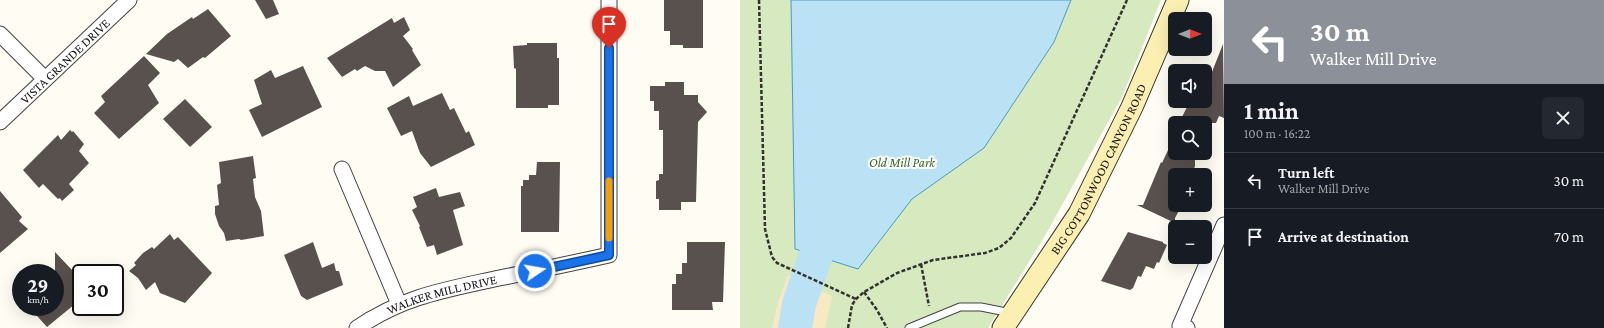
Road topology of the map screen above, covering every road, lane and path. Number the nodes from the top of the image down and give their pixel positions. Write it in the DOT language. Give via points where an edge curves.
graph roads {
  1 [pos="129,0"];
  2 [pos="609,0"];
  3 [pos="759,0"];
  4 [pos="1128,0"];
  5 [pos="1178,0"];
  6 [pos="0,34"];
  7 [pos="45,79"];
  8 [pos="0,122"];
  9 [pos="342,169"];
  10 [pos="1224,225"];
  11 [pos="921,264"];
  12 [pos="864,292"];
  13 [pos="856,300"];
  14 [pos="399,304"];
  15 [pos="932,318"];
  16 [pos="1008,321"];
  17 [pos="357,328"];
  18 [pos="848,328"];
  19 [pos="887,328"];
  20 [pos="909,328"];
  21 [pos="1187,328"];
  1 -- 7 [label="street, VISTA GRANDE DRIVE"];
  2 -- 14 [label="street, WALKER MILL DRIVE" via="609,255 431,293"];
  3 -- 13 [label="path" via="765,229 772,258"];
  4 -- 11 [label="path" via="1036,203 1017,230 1005,245 985,253 942,258"];
  5 -- 16 [label="street, BIG COTTONWOOD CANYON ROAD" via="1132,107 1079,214"];
  6 -- 7 [label="street"];
  7 -- 8 [label="street, VISTA GRANDE DRIVE"];
  9 -- 14 [label="street"];
  10 -- 21 [label="street" via="1180,326"];
  11 -- 12 [label="path" via="897,273"];
  11 -- 15 [label="path"];
  12 -- 13 [label="path"];
  12 -- 19 [label="path"];
  13 -- 18 [label="path" via="852,305"];
  14 -- 17 [label="street, WALKER MILL DRIVE"];
  15 -- 16 [label="lane" via="960,307 981,307"];
  15 -- 20 [label="lane"];
}
